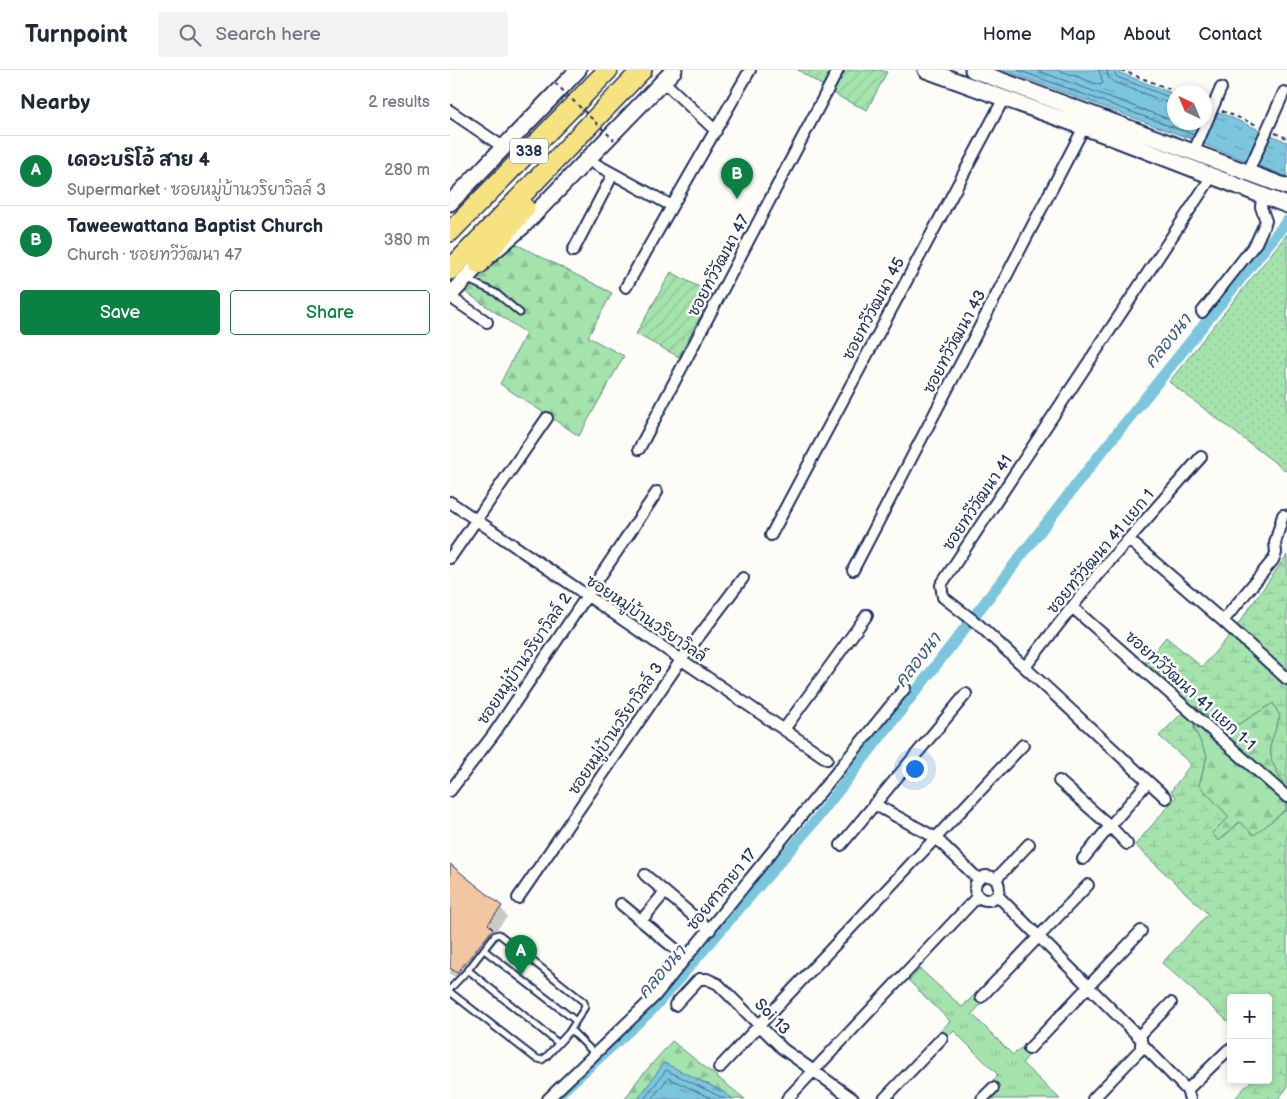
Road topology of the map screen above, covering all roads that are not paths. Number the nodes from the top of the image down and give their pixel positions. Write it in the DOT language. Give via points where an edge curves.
graph roads {
  1 [pos="578,70"];
  2 [pos="608,70"];
  3 [pos="642,70"];
  4 [pos="674,70"];
  5 [pos="750,70"];
  6 [pos="838,70"];
  7 [pos="926,70"];
  8 [pos="973,70"];
  9 [pos="663,81"];
  10 [pos="1221,88"];
  11 [pos="1284,92"];
  12 [pos="1004,98"];
  13 [pos="450,111"];
  14 [pos="601,114"];
  15 [pos="1084,127"];
  16 [pos="716,131"];
  17 [pos="1196,146"];
  18 [pos="503,148"];
  19 [pos="588,160"];
  20 [pos="1251,167"];
  21 [pos="613,174"];
  22 [pos="1212,176"];
  23 [pos="1287,187"];
  24 [pos="1262,196"];
  25 [pos="450,203"];
  26 [pos="1287,205"];
  27 [pos="672,206"];
  28 [pos="453,228"];
  29 [pos="573,251"];
  30 [pos="480,264"];
  31 [pos="458,274"];
  32 [pos="626,287"];
  33 [pos="450,296"];
  34 [pos="1202,312"];
  35 [pos="520,313"];
  36 [pos="487,322"];
  37 [pos="546,418"];
  38 [pos="640,449"];
  39 [pos="1201,457"];
  40 [pos="657,492"];
  41 [pos="450,502"];
  42 [pos="1283,515"];
  43 [pos="477,521"];
  44 [pos="771,535"];
  45 [pos="1129,540"];
  46 [pos="450,558"];
  47 [pos="853,570"];
  48 [pos="743,578"];
  49 [pos="585,596"];
  50 [pos="1072,607"];
  51 [pos="867,614"];
  52 [pos="1223,621"];
  53 [pos="681,660"];
  54 [pos="1025,667"];
  55 [pos="1287,679"];
  56 [pos="905,688"];
  57 [pos="966,694"];
  58 [pos="785,728"];
  59 [pos="1023,745"];
  60 [pos="827,759"];
  61 [pos="1059,781"];
  62 [pos="1148,782"];
  63 [pos="450,792"];
  64 [pos="1287,797"];
  65 [pos="1166,798"];
  66 [pos="874,804"];
  67 [pos="1110,826"];
  68 [pos="936,838"];
  69 [pos="841,844"];
  70 [pos="1030,844"];
  71 [pos="1127,844"];
  72 [pos="1083,859"];
  73 [pos="645,875"];
  74 [pos="978,879"];
  75 [pos="996,879"];
  76 [pos="1088,885"];
  77 [pos="664,892"];
  78 [pos="997,895"];
  79 [pos="978,896"];
  80 [pos="518,898"];
  81 [pos="621,904"];
  82 [pos="641,921"];
  83 [pos="710,930"];
  84 [pos="1141,931"];
  85 [pos="1038,937"];
  86 [pos="484,950"];
  87 [pos="686,958"];
  88 [pos="468,970"];
  89 [pos="1089,987"];
  90 [pos="450,990"];
  91 [pos="981,997"];
  92 [pos="1171,1003"];
  93 [pos="675,1005"];
  94 [pos="576,1021"];
  95 [pos="759,1026"];
  96 [pos="569,1032"];
  97 [pos="942,1038"];
  98 [pos="1141,1041"];
  99 [pos="558,1043"];
  100 [pos="1029,1049"];
  101 [pos="1227,1051"];
  102 [pos="596,1054"];
  103 [pos="719,1068"];
  104 [pos="813,1072"];
  105 [pos="993,1088"];
  106 [pos="1189,1094"];
  107 [pos="548,1099"];
  108 [pos="788,1099"];
  109 [pos="853,1099"];
  110 [pos="884,1099"];
  111 [pos="982,1099"];
  112 [pos="1092,1099"];
  1 -- 18 [label="main road, 338"];
  2 -- 28 [label="highway, 338"];
  3 -- 14 [label="highway, 338"];
  4 -- 9 [label="main road"];
  5 -- 16 [label="street"];
  6 -- 38 [label="street, ซอยทวีวัฒนา 47"];
  7 -- 12 [label="main road"];
  8 -- 17 [label="main road"];
  9 -- 16 [label="street"];
  9 -- 19 [label="main road"];
  10 -- 17 [label="street"];
  11 -- 20 [label="street"];
  12 -- 15 [label="main road"];
  12 -- 44 [label="street, ซอยทวีวัฒนา 45"];
  13 -- 18 [label="street"];
  14 -- 30 [label="highway"];
  14 -- 31 [label="highway, 338"];
  15 -- 22 [label="main road"];
  15 -- 47 [label="street, ซอยทวีวัฒนา 43"];
  16 -- 27 [label="street"];
  17 -- 20 [label="main road"];
  18 -- 25 [label="main road, 338"];
  19 -- 21 [label="street"];
  19 -- 30 [label="main road" via="507,242"];
  20 -- 23 [label="main road"];
  21 -- 27 [label="street"];
  21 -- 29 [label="street"];
  22 -- 24 [label="main road"];
  22 -- 54 [label="street, ซอยทวีวัฒนา 41" via="941,585 943,597"];
  24 -- 26 [label="main road"];
  24 -- 34 [label="street" via="1261,207 1266,221 1256,243"];
  27 -- 32 [label="street"];
  30 -- 31 [label="main road"];
  31 -- 33 [label="main road"];
  31 -- 35 [label="lane" via="496,293"];
  33 -- 36 [label="street"];
  37 -- 43 [label="street"];
  39 -- 45 [label="street, ซอยทวีวัฒนา 41 แยก 1"];
  40 -- 49 [label="street, ซอยหมู่บ้านวริยาวิลล์ 2"];
  41 -- 43 [label="street, ซอยหมู่บ้านวริยาวิลล์"];
  42 -- 52 [label="street" via="1273,560"];
  43 -- 46 [label="street"];
  43 -- 49 [label="street, ซอยหมู่บ้านวริยาวิลล์"];
  45 -- 50 [label="street, ซอยทวีวัฒนา 41 แยก 1"];
  45 -- 52 [label="street"];
  48 -- 53 [label="street, ซอยหมู่บ้านวริยาวิลล์ 3"];
  49 -- 53 [label="street, ซอยหมู่บ้านวริยาวิลล์"];
  49 -- 63 [label="street, ซอยหมู่บ้านวริยาวิลล์ 2"];
  50 -- 54 [label="street, ซอยทวีวัฒนา 41 แยก 1"];
  50 -- 64 [label="street, ซอยทวีวัฒนา 41 แยก 1-1"];
  51 -- 58 [label="street"];
  52 -- 55 [label="street"];
  53 -- 58 [label="street, ซอยหมู่บ้านวริยาวิลล์"];
  53 -- 80 [label="street, ซอยหมู่บ้านวริยาวิลล์ 3"];
  54 -- 62 [label="street, ซอยทวีวัฒนา 41"];
  56 -- 83 [label="street, ซอยศาลายา 17"];
  57 -- 66 [label="street"];
  58 -- 60 [label="street, ซอยหมู่บ้านวริยาวิลล์"];
  59 -- 68 [label="street"];
  61 -- 67 [label="street"];
  62 -- 65 [label="street, ซอยทวีวัฒนา 41"];
  62 -- 67 [label="street"];
  66 -- 68 [label="street"];
  66 -- 69 [label="street"];
  67 -- 71 [label="street"];
  67 -- 72 [label="street"];
  68 -- 74 [label="street"];
  68 -- 95 [label="street"];
  70 -- 75 [label="street"];
  73 -- 77 [label="street"];
  74 -- 75 [label="street" via="985,875"];
  74 -- 79 [label="street" via="974,889"];
  75 -- 78 [label="street"];
  76 -- 85 [label="street"];
  77 -- 82 [label="street"];
  77 -- 83 [label="street"];
  78 -- 79 [label="street" via="990,900"];
  78 -- 85 [label="street"];
  79 -- 104 [label="street"];
  81 -- 82 [label="street"];
  82 -- 87 [label="street"];
  83 -- 87 [label="street, ซอยศาลายา 17"];
  84 -- 89 [label="street"];
  85 -- 89 [label="street"];
  85 -- 91 [label="street"];
  86 -- 88 [label="lane"];
  86 -- 94 [label="lane"];
  86 -- 94 [label="lane" via="495,935 504,937 584,1002 585,1007"];
  87 -- 102 [label="street, ซอยศาลายา 17" via="654,997"];
  88 -- 90 [label="lane"];
  88 -- 99 [label="lane"];
  89 -- 98 [label="street"];
  89 -- 100 [label="street"];
  90 -- 99 [label="lane" via="534,1058 542,1060"];
  92 -- 98 [label="street" via="1142,1034"];
  93 -- 95 [label="street, Soi 13" via="699,979 707,979 730,994"];
  94 -- 96 [label="lane"];
  95 -- 103 [label="street"];
  95 -- 104 [label="street, Soi 13"];
  96 -- 99 [label="lane"];
  96 -- 102 [label="lane" via="571,1030"];
  97 -- 110 [label="street"];
  98 -- 106 [label="street"];
  98 -- 112 [label="street" via="1141,1049"];
  101 -- 106 [label="street"];
  102 -- 107 [label="street, ซอยศาลายา 17"];
  104 -- 108 [label="street"];
  104 -- 109 [label="street, Soi 13"];
  105 -- 111 [label="street"];
}
